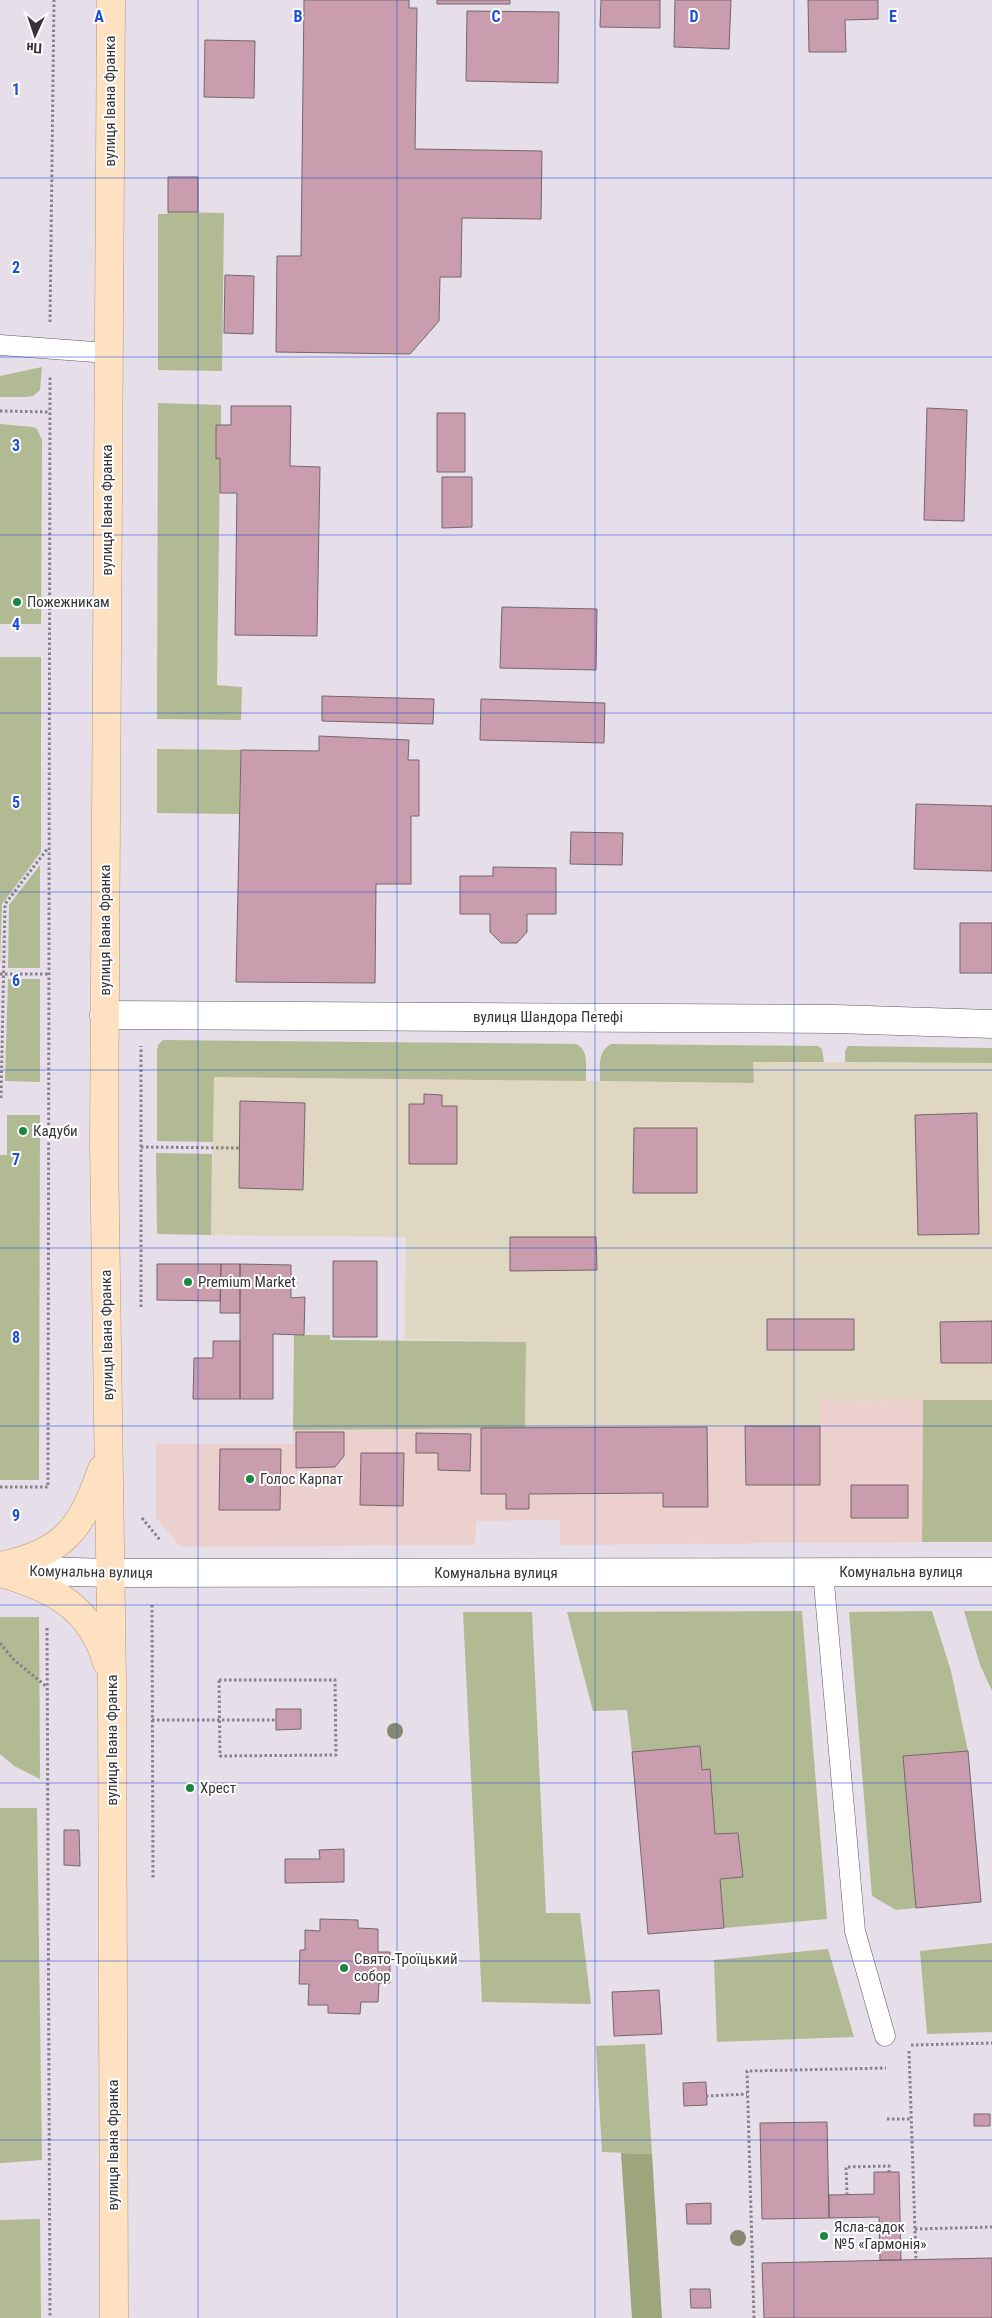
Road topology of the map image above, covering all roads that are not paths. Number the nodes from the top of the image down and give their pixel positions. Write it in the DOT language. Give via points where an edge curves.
graph roads {
  1 [pos="111,0"];
  2 [pos="0,345"];
  3 [pos="108,353"];
  4 [pos="104,1015"];
  5 [pos="992,1024"];
  6 [pos="109,1451"];
  7 [pos="0,1570"];
  8 [pos="823,1572"];
  9 [pos="992,1572"];
  10 [pos="110,1573"];
  11 [pos="112,1681"];
  12 [pos="885,2036"];
  13 [pos="114,2318"];
  1 -- 3 [label="main road, вулиця Івана Франка"];
  2 -- 3 [label="lane"];
  3 -- 4 [label="main road, вулиця Івана Франка"];
  4 -- 5 [label="main road, вулиця Шандора Петефі" via="835,1019"];
  4 -- 6 [label="main road, вулиця Івана Франка"];
  6 -- 7 [label="main road" via="88,1507 66,1538 45,1552"];
  6 -- 10 [label="main road, вулиця Івана Франка"];
  7 -- 10 [label="main road, Комунальна вулиця"];
  7 -- 11 [label="main road" via="46,1588 82,1615 97,1635"];
  8 -- 9 [label="main road, Комунальна вулиця"];
  8 -- 10 [label="main road, Комунальна вулиця"];
  8 -- 12 [label="lane" via="855,1930"];
  10 -- 11 [label="main road, вулиця Івана Франка"];
  11 -- 13 [label="main road, вулиця Івана Франка"];
}
